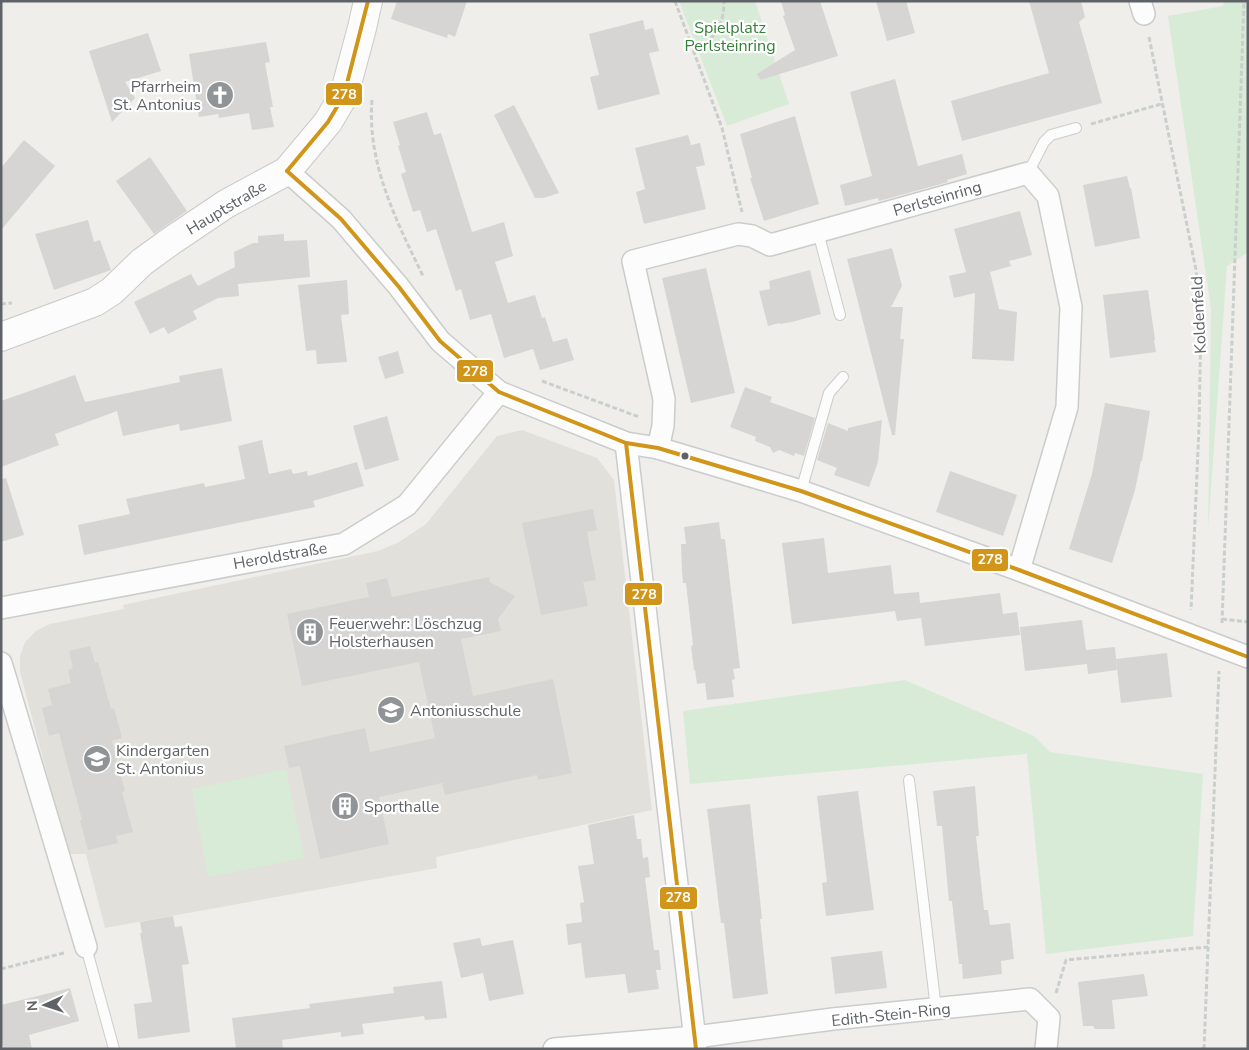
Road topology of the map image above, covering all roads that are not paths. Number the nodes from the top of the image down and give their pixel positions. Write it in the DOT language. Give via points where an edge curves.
graph roads {
  1 [pos="368,1"];
  2 [pos="1076,128"];
  3 [pos="287,172"];
  4 [pos="1028,173"];
  5 [pos="818,232"];
  6 [pos="840,315"];
  7 [pos="2,335"];
  8 [pos="843,377"];
  9 [pos="499,392"];
  10 [pos="626,443"];
  11 [pos="658,448"];
  12 [pos="801,491"];
  13 [pos="1019,570"];
  14 [pos="1,608"];
  15 [pos="1248,657"];
  16 [pos="1,664"];
  17 [pos="909,780"];
  18 [pos="86,947"];
  19 [pos="936,1009"];
  20 [pos="695,1043"];
  21 [pos="114,1049"];
  22 [pos="554,1049"];
  23 [pos="1046,1049"];
  1 -- 3 [label="main road, Hauptstraße" via="344,95 328,122"];
  2 -- 4 [label="lane" via="1044,142"];
  3 -- 7 [label="main road, Hauptstraße" via="226,204 142,262 112,291 95,302"];
  3 -- 9 [label="street" via="341,219 400,287 440,341"];
  4 -- 5 [label="street, Perlsteinring"];
  4 -- 13 [label="street" via="1048,196 1071,307 1067,407"];
  5 -- 6 [label="lane"];
  5 -- 11 [label="street, Perlsteinring" via="770,245 752,236 738,234 633,261 664,400"];
  8 -- 12 [label="lane" via="829,393"];
  9 -- 10 [label="street"];
  9 -- 14 [label="street, Heroldstraße" via="407,505 344,544"];
  10 -- 11 [label="street"];
  10 -- 20 [label="street"];
  11 -- 12 [label="street"];
  12 -- 13 [label="street"];
  13 -- 15 [label="street"];
  16 -- 18 [label="street"];
  17 -- 19 [label="lane"];
  18 -- 21 [label="lane"];
  19 -- 20 [label="street, Edith-Stein-Ring" via="833,1019"];
  19 -- 23 [label="street, Edith-Stein-Ring" via="1030,999 1049,1018"];
  20 -- 22 [label="street, Edith-Stein-Ring"];
}
